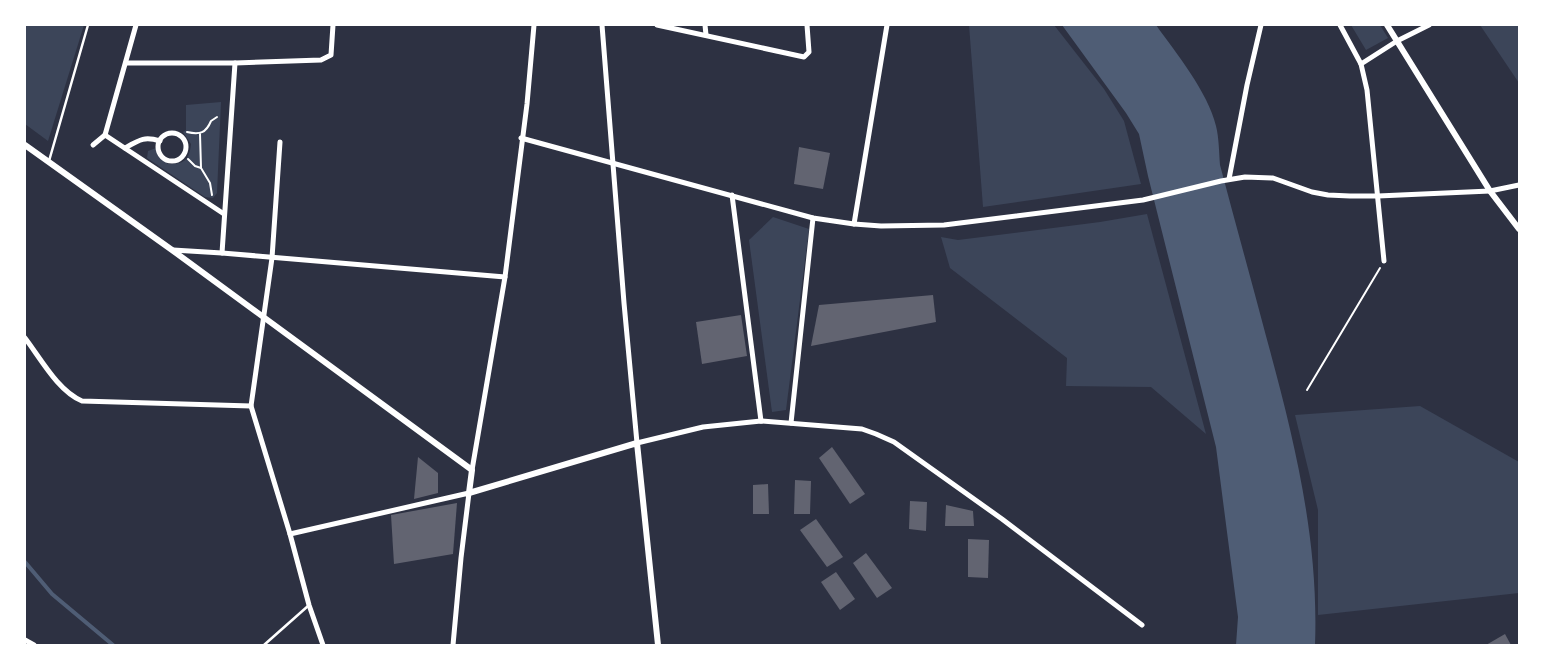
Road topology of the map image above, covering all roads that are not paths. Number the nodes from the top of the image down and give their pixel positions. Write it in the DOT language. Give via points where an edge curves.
graph roads {
  1 [pos="88,25"];
  2 [pos="136,25"];
  3 [pos="333,25"];
  4 [pos="534,25"];
  5 [pos="602,25"];
  6 [pos="657,25"];
  7 [pos="705,25"];
  8 [pos="807,25"];
  9 [pos="887,25"];
  10 [pos="1261,25"];
  11 [pos="1340,25"];
  12 [pos="1387,25"];
  13 [pos="1429,25"];
  14 [pos="706,35"];
  15 [pos="1397,41"];
  16 [pos="126,63"];
  17 [pos="235,63"];
  18 [pos="1361,64"];
  19 [pos="105,135"];
  20 [pos="522,138"];
  21 [pos="160,141"];
  22 [pos="280,142"];
  23 [pos="25,145"];
  24 [pos="93,146"];
  25 [pos="125,148"];
  26 [pos="49,162"];
  27 [pos="614,162"];
  28 [pos="1229,179"];
  29 [pos="1519,185"];
  30 [pos="1490,190"];
  31 [pos="732,195"];
  32 [pos="1378,196"];
  33 [pos="224,214"];
  34 [pos="813,218"];
  35 [pos="854,224"];
  36 [pos="1519,229"];
  37 [pos="172,250"];
  38 [pos="222,253"];
  39 [pos="272,258"];
  40 [pos="1384,262"];
  41 [pos="506,277"];
  42 [pos="263,316"];
  43 [pos="25,338"];
  44 [pos="251,406"];
  45 [pos="761,420"];
  46 [pos="790,423"];
  47 [pos="637,443"];
  48 [pos="472,470"];
  49 [pos="469,493"];
  50 [pos="290,534"];
  51 [pos="310,605"];
  52 [pos="1142,625"];
  53 [pos="25,640"];
  54 [pos="34,645"];
  55 [pos="264,645"];
  56 [pos="323,645"];
  57 [pos="453,645"];
  58 [pos="658,645"];
  1 -- 26 [label="lane"];
  2 -- 16 [label="street"];
  3 -- 17 [label="street" via="331,55 325,59"];
  4 -- 20 [label="street"];
  5 -- 27 [label="street"];
  6 -- 14 [label="street"];
  7 -- 14 [label="street"];
  8 -- 14 [label="street" via="809,52 804,57"];
  9 -- 35 [label="street"];
  10 -- 28 [label="street"];
  11 -- 18 [label="street"];
  12 -- 15 [label="street"];
  13 -- 15 [label="street"];
  15 -- 18 [label="street"];
  15 -- 30 [label="street"];
  16 -- 17 [label="street"];
  16 -- 19 [label="street"];
  17 -- 33 [label="street"];
  18 -- 32 [label="street"];
  19 -- 24 [label="street"];
  19 -- 25 [label="street"];
  20 -- 27 [label="street"];
  20 -- 41 [label="street"];
  21 -- 21 [label="street" via="158,150 163,158 176,161 184,156 187,147 180,135 166,134"];
  21 -- 25 [label="street" via="149,138"];
  22 -- 39 [label="street"];
  23 -- 26 [label="street"];
  25 -- 33 [label="street"];
  26 -- 37 [label="street"];
  27 -- 31 [label="street"];
  27 -- 47 [label="street"];
  28 -- 32 [label="street" via="1273,178 1328,195"];
  28 -- 35 [label="street" via="1143,200 944,225"];
  29 -- 30 [label="street"];
  30 -- 32 [label="street"];
  30 -- 36 [label="street"];
  31 -- 34 [label="street"];
  31 -- 45 [label="street"];
  32 -- 40 [label="street"];
  33 -- 38 [label="street"];
  34 -- 35 [label="street"];
  34 -- 46 [label="street"];
  37 -- 38 [label="street"];
  37 -- 42 [label="street"];
  38 -- 39 [label="street"];
  39 -- 41 [label="street"];
  39 -- 42 [label="street"];
  41 -- 48 [label="street"];
  42 -- 44 [label="street"];
  42 -- 48 [label="street"];
  43 -- 44 [label="street" via="63,388 82,401"];
  44 -- 50 [label="street"];
  45 -- 46 [label="street"];
  45 -- 47 [label="street" via="703,427"];
  46 -- 52 [label="street" via="862,429 894,442"];
  47 -- 49 [label="street"];
  47 -- 58 [label="street"];
  48 -- 49 [label="street"];
  49 -- 50 [label="street"];
  49 -- 57 [label="street"];
  50 -- 51 [label="street"];
  51 -- 55 [label="lane"];
  51 -- 56 [label="street"];
  53 -- 54 [label="street"];
}
